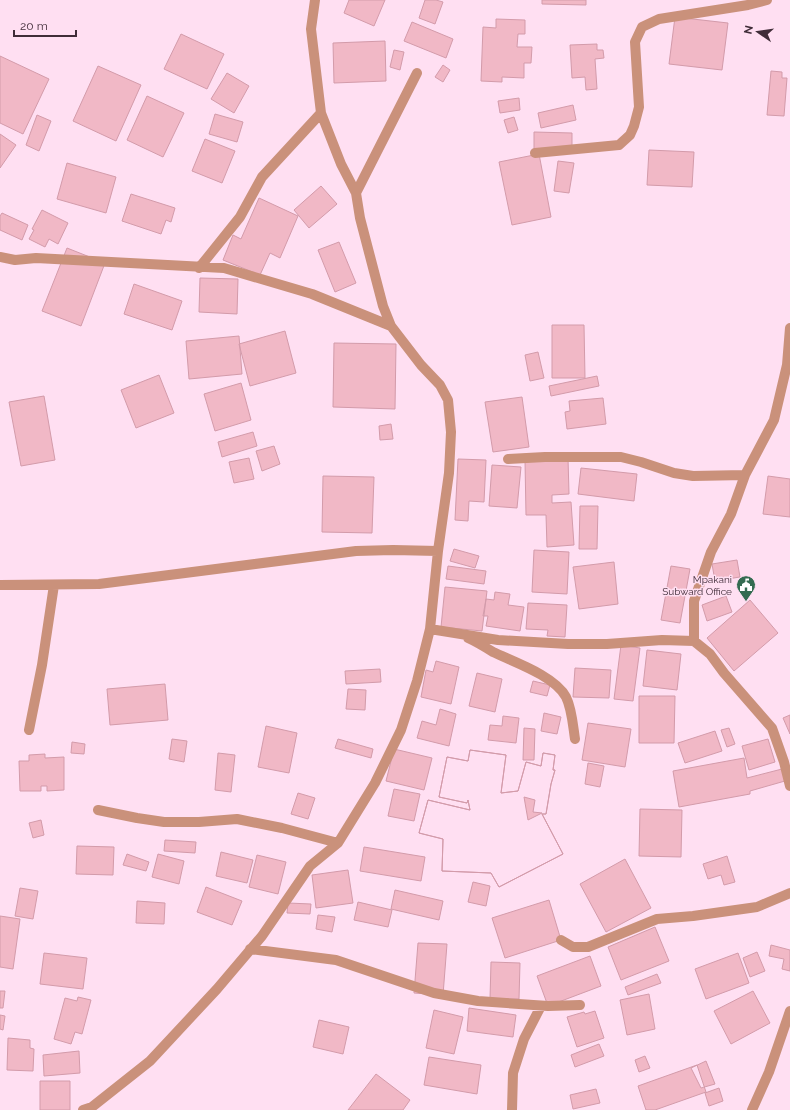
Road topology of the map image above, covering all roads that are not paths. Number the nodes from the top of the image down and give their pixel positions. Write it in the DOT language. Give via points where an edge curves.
graph roads {
  1 [pos="315,0"];
  2 [pos="767,0"];
  3 [pos="418,73"];
  4 [pos="321,113"];
  5 [pos="535,153"];
  6 [pos="356,193"];
  7 [pos="0,257"];
  8 [pos="199,268"];
  9 [pos="391,326"];
  10 [pos="790,328"];
  11 [pos="508,459"];
  12 [pos="745,475"];
  13 [pos="438,551"];
  14 [pos="0,585"];
  15 [pos="54,585"];
  16 [pos="430,629"];
  17 [pos="463,635"];
  18 [pos="694,641"];
  19 [pos="29,730"];
  20 [pos="576,739"];
  21 [pos="790,786"];
  22 [pos="98,810"];
  23 [pos="338,843"];
  24 [pos="790,893"];
  25 [pos="561,940"];
  26 [pos="250,949"];
  27 [pos="580,1005"];
  28 [pos="540,1006"];
  29 [pos="790,1011"];
  30 [pos="83,1110"];
  31 [pos="512,1110"];
  32 [pos="752,1110"];
  1 -- 4 [label="street" via="311,29"];
  2 -- 5 [label="street" via="659,19 642,27 635,42 638,107 630,135 618,145"];
  3 -- 6 [label="street"];
  4 -- 6 [label="street" via="341,164"];
  4 -- 8 [label="street" via="262,177 240,218"];
  6 -- 9 [label="street" via="374,274"];
  7 -- 8 [label="street" via="15,260 36,258"];
  8 -- 9 [label="street" via="224,268 312,294"];
  9 -- 13 [label="street" via="420,365 440,385 448,400 451,432 449,473"];
  10 -- 12 [label="street" via="787,365 774,420"];
  11 -- 12 [label="street" via="621,457 692,476"];
  12 -- 18 [label="street" via="731,514 710,552 694,601"];
  13 -- 15 [label="street" via="356,551 99,584"];
  13 -- 16 [label="street"];
  14 -- 15 [label="street"];
  15 -- 19 [label="street"];
  16 -- 17 [label="street"];
  16 -- 23 [label="street" via="401,730 375,783"];
  17 -- 18 [label="street" via="568,644"];
  17 -- 20 [label="street" via="530,668 556,685 569,706"];
  18 -- 21 [label="street" via="710,654 772,728"];
  22 -- 23 [label="street" via="164,822 237,818"];
  23 -- 26 [label="street" via="310,866 262,936"];
  24 -- 25 [label="street" via="757,907 657,919 588,947 573,947"];
  26 -- 28 [label="street" via="336,960 434,993 478,1001"];
  26 -- 30 [label="street" via="217,989 150,1061 92,1107"];
  27 -- 28 [label="street"];
  28 -- 31 [label="street" via="524,1039 513,1073"];
  29 -- 32 [label="street" via="769,1072"];
}
